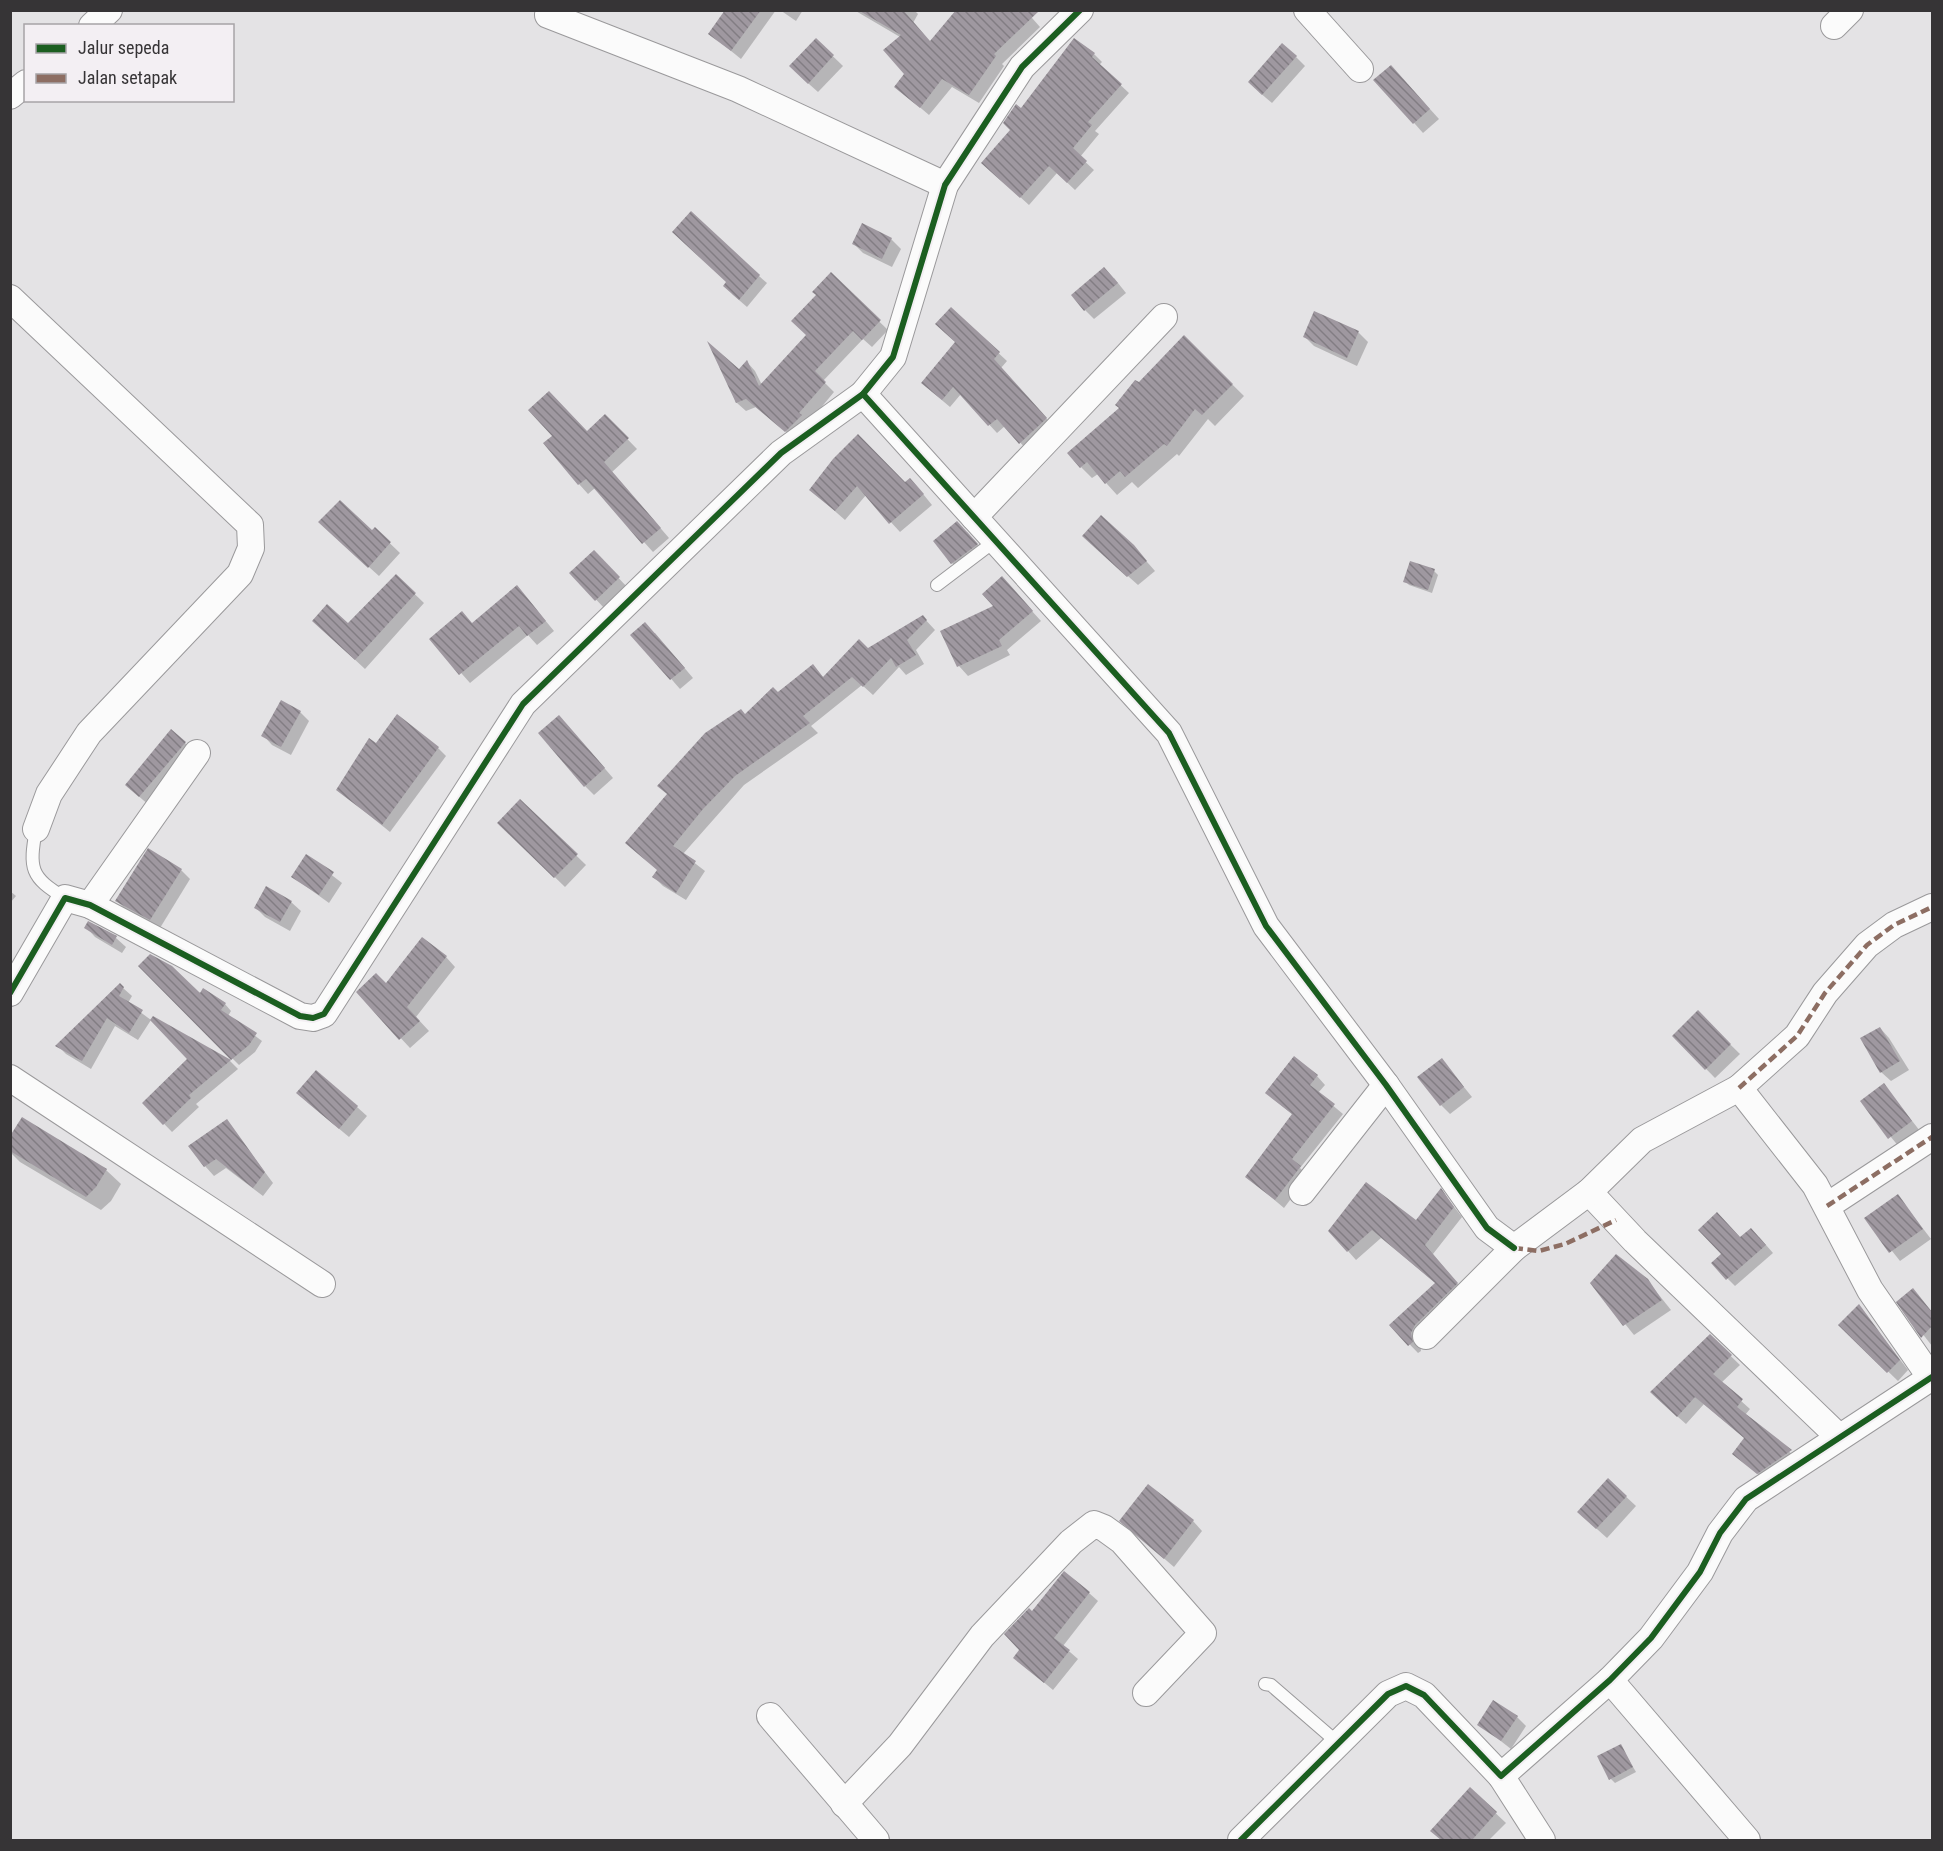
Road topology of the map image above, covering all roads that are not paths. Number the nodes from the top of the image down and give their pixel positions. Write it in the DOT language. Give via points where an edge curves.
graph roads {
  1 [pos="108,10"];
  2 [pos="1080,10"];
  3 [pos="1307,10"];
  4 [pos="543,12"];
  5 [pos="95,24"];
  6 [pos="1360,69"];
  7 [pos="24,85"];
  8 [pos="10,96"];
  9 [pos="945,184"];
  10 [pos="10,298"];
  11 [pos="1164,317"];
  12 [pos="863,394"];
  13 [pos="974,518"];
  14 [pos="996,541"];
  15 [pos="937,585"];
  16 [pos="197,753"];
  17 [pos="36,829"];
  18 [pos="65,898"];
  19 [pos="90,905"];
  20 [pos="1932,907"];
  21 [pos="10,993"];
  22 [pos="10,1078"];
  23 [pos="1386,1085"];
  24 [pos="1739,1088"];
  25 [pos="1932,1137"];
  26 [pos="1302,1192"];
  27 [pos="1589,1192"];
  28 [pos="1827,1206"];
  29 [pos="1514,1248"];
  30 [pos="322,1284"];
  31 [pos="1426,1336"];
  32 [pos="1932,1377"];
  33 [pos="1839,1437"];
  34 [pos="1610,1680"];
  35 [pos="1265,1684"];
  36 [pos="1146,1693"];
  37 [pos="770,1716"];
  38 [pos="1338,1743"];
  39 [pos="1502,1776"];
  40 [pos="844,1804"];
  41 [pos="876,1840"];
  42 [pos="1241,1840"];
  43 [pos="1542,1840"];
  44 [pos="1747,1840"];
  1 -- 5 [label="street"];
  2 -- 9 [label="street" via="1022,67"];
  3 -- 6 [label="street"];
  4 -- 9 [label="street" via="738,89"];
  7 -- 8 [label="street"];
  9 -- 12 [label="street" via="893,357"];
  10 -- 17 [label="street" via="250,525 251,548 240,574 89,733 49,794"];
  11 -- 13 [label="street"];
  12 -- 13 [label="street"];
  12 -- 19 [label="street" via="780,453 523,704 324,1014 313,1018 300,1016"];
  13 -- 14 [label="street"];
  14 -- 15 [label="lane"];
  14 -- 23 [label="street" via="1169,733 1266,926"];
  16 -- 19 [label="street"];
  17 -- 18 [label="lane" via="31,859 40,883"];
  18 -- 19 [label="street"];
  18 -- 21 [label="street"];
  20 -- 24 [label="street" via="1894,925 1867,945 1825,993 1797,1036"];
  22 -- 30 [label="street"];
  23 -- 26 [label="street"];
  23 -- 29 [label="street" via="1487,1228"];
  24 -- 27 [label="street" via="1642,1140"];
  24 -- 28 [label="street"];
  25 -- 28 [label="street"];
  27 -- 29 [label="street"];
  27 -- 33 [label="street"];
  28 -- 32 [label="street" via="1870,1290"];
  29 -- 31 [label="street"];
  32 -- 33 [label="street"];
  33 -- 34 [label="street" via="1746,1500 1651,1638"];
  34 -- 39 [label="street"];
  34 -- 44 [label="street"];
  35 -- 38 [label="lane"];
  36 -- 40 [label="street" via="1203,1633 1122,1541 1094,1524 1071,1542 982,1636 900,1745"];
  37 -- 40 [label="street"];
  38 -- 39 [label="street" via="1388,1694 1406,1686 1424,1695"];
  38 -- 42 [label="street"];
  39 -- 43 [label="street"];
  40 -- 41 [label="street"];
}
